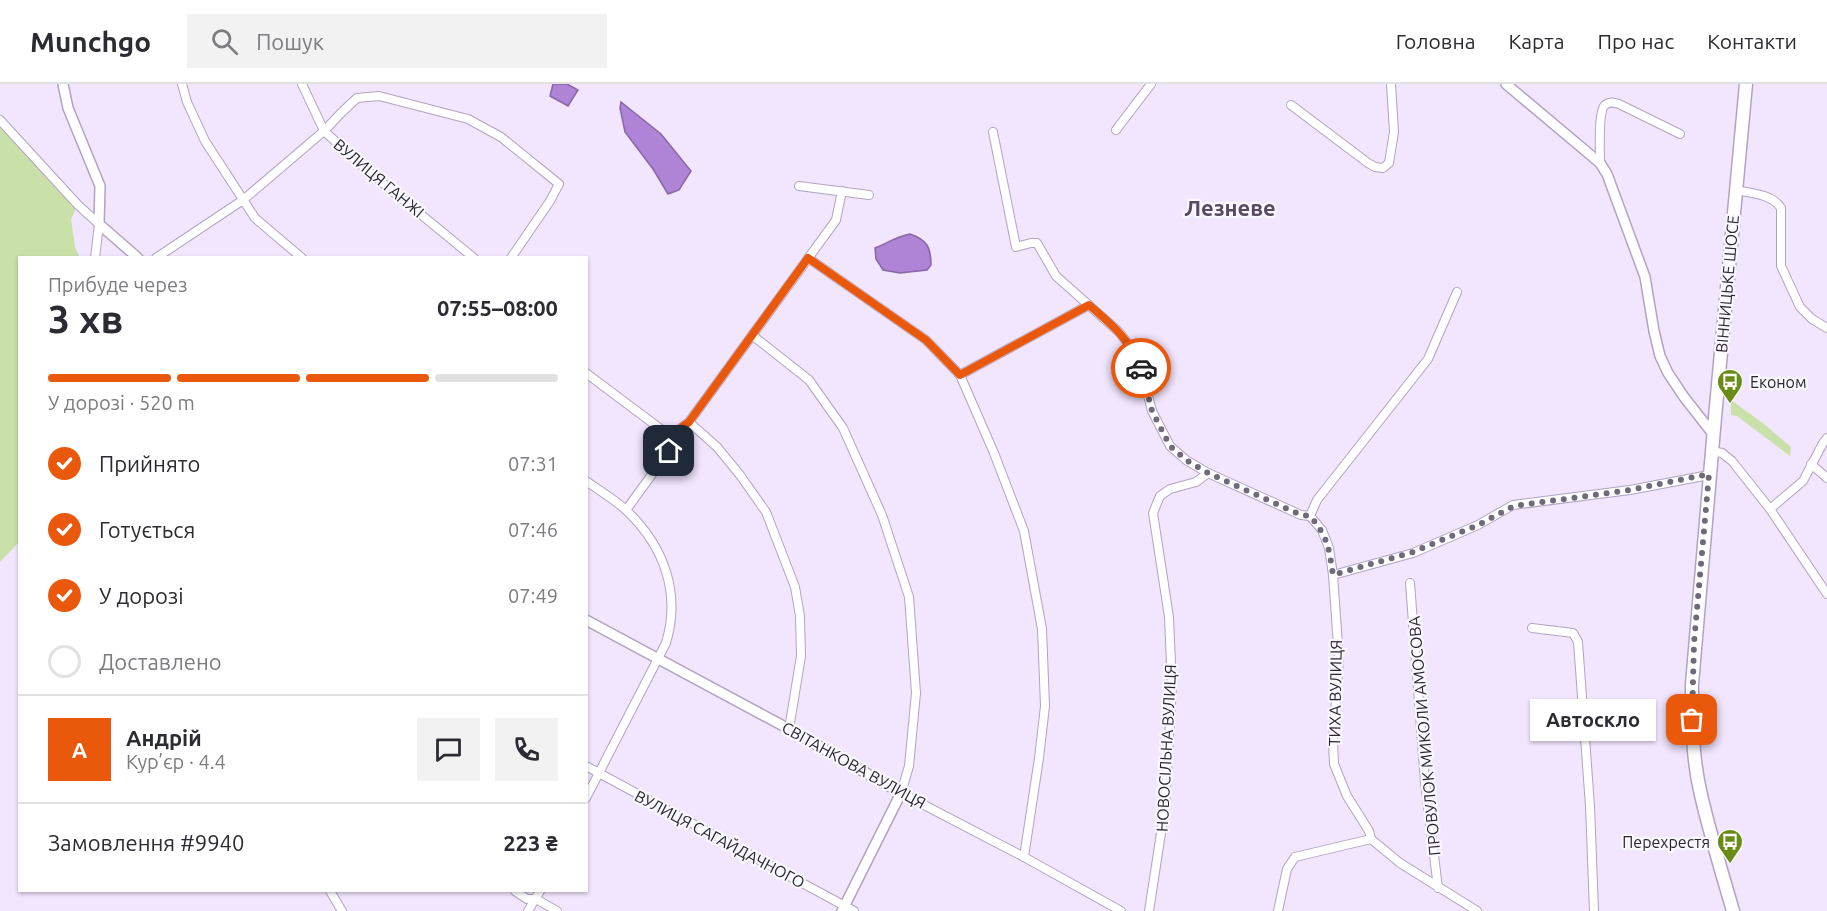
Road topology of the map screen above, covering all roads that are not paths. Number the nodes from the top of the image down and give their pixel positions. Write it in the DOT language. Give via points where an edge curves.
graph roads {
  1 [pos="63,84"];
  2 [pos="182,84"];
  3 [pos="302,84"];
  4 [pos="1151,84"];
  5 [pos="1391,84"];
  6 [pos="1506,84"];
  7 [pos="1746,84"];
  8 [pos="1291,105"];
  9 [pos="0,120"];
  10 [pos="1116,130"];
  11 [pos="324,131"];
  12 [pos="993,132"];
  13 [pos="1680,134"];
  14 [pos="1600,163"];
  15 [pos="799,186"];
  16 [pos="1735,190"];
  17 [pos="842,191"];
  18 [pos="869,195"];
  19 [pos="243,200"];
  20 [pos="99,224"];
  21 [pos="95,256"];
  22 [pos="136,256"];
  23 [pos="159,256"];
  24 [pos="300,256"];
  25 [pos="472,256"];
  26 [pos="513,256"];
  27 [pos="808,258"];
  28 [pos="1457,292"];
  29 [pos="1089,305"];
  30 [pos="1827,328"];
  31 [pos="752,334"];
  32 [pos="588,374"];
  33 [pos="960,375"];
  34 [pos="689,422"];
  35 [pos="1713,434"];
  36 [pos="670,436"];
  37 [pos="1827,438"];
  38 [pos="1712,451"];
  39 [pos="1811,464"];
  40 [pos="1208,473"];
  41 [pos="1709,474"];
  42 [pos="1827,478"];
  43 [pos="588,482"];
  44 [pos="1770,509"];
  45 [pos="626,510"];
  46 [pos="1310,516"];
  47 [pos="1333,575"];
  48 [pos="1410,583"];
  49 [pos="1827,594"];
  50 [pos="588,621"];
  51 [pos="1532,628"];
  52 [pos="659,658"];
  53 [pos="789,729"];
  54 [pos="588,767"];
  55 [pos="599,773"];
  56 [pos="901,793"];
  57 [pos="588,794"];
  58 [pos="1371,840"];
  59 [pos="1024,857"];
  60 [pos="1438,888"];
  61 [pos="331,892"];
  62 [pos="517,892"];
  63 [pos="540,892"];
  64 [pos="536,899"];
  65 [pos="844,908"];
  66 [pos="342,911"];
  67 [pos="528,911"];
  68 [pos="557,911"];
  69 [pos="854,911"];
  70 [pos="1121,911"];
  71 [pos="1149,911"];
  72 [pos="1278,911"];
  73 [pos="1477,911"];
  74 [pos="1594,911"];
  75 [pos="1733,911"];
  1 -- 20 [label="street" via="68,108 100,186"];
  2 -- 19 [label="street" via="205,141"];
  3 -- 11 [label="street, ВУЛИЦЯ ГАНЖІ"];
  4 -- 10 [label="street"];
  5 -- 8 [label="street" via="1394,132 1389,163 1383,168 1368,163"];
  6 -- 14 [label="street"];
  7 -- 16 [label="main road, ВІННИЦЬКЕ ШОСЕ"];
  9 -- 20 [label="street"];
  11 -- 19 [label="street"];
  11 -- 25 [label="street, ВУЛИЦЯ ГАНЖІ"];
  11 -- 26 [label="street" via="357,98 379,96 468,119 501,137 559,184"];
  12 -- 29 [label="street" via="1016,247 1037,243 1056,276"];
  13 -- 14 [label="street" via="1619,104 1607,103 1601,115"];
  14 -- 35 [label="street" via="1645,276 1660,356 1684,397"];
  15 -- 17 [label="street"];
  16 -- 30 [label="street" via="1765,196 1779,204 1781,266 1800,307"];
  16 -- 35 [label="main road, ВІННИЦЬКЕ ШОСЕ"];
  17 -- 18 [label="street"];
  17 -- 27 [label="street" via="836,220"];
  19 -- 23 [label="street"];
  19 -- 24 [label="street" via="255,218"];
  20 -- 21 [label="street"];
  20 -- 22 [label="street"];
  27 -- 31 [label="street"];
  27 -- 33 [label="street" via="926,340"];
  28 -- 46 [label="street" via="1428,359 1317,500"];
  29 -- 33 [label="street"];
  29 -- 40 [label="street" via="1133,350 1152,411 1170,446"];
  31 -- 34 [label="street"];
  31 -- 56 [label="street" via="809,380 843,428 886,525 909,597 916,693 909,766"];
  32 -- 36 [label="street"];
  33 -- 59 [label="street" via="1024,531 1042,629 1045,706"];
  34 -- 36 [label="street"];
  34 -- 53 [label="street" via="717,447 766,512 795,587 801,656"];
  35 -- 38 [label="main road, ВІННИЦЬКЕ ШОСЕ"];
  36 -- 45 [label="street" via="669,451"];
  37 -- 39 [label="street"];
  38 -- 41 [label="main road, ВІННИЦЬКЕ ШОСЕ"];
  38 -- 44 [label="street" via="1732,461"];
  39 -- 42 [label="street"];
  39 -- 44 [label="street" via="1803,481"];
  40 -- 46 [label="street"];
  40 -- 71 [label="street, НОВОСІЛЬНА ВУЛИЦЯ" via="1160,496 1153,513 1169,617 1172,687 1165,807"];
  41 -- 47 [label="street" via="1514,506 1413,552"];
  41 -- 75 [label="main road, ВІННИЦЬКЕ ШОСЕ" via="1694,643 1692,720 1701,794"];
  43 -- 45 [label="street"];
  44 -- 49 [label="street"];
  45 -- 52 [label="street" via="650,536 669,576 670,628"];
  46 -- 47 [label="street, ТИХА ВУЛИЦЯ" via="1322,530"];
  47 -- 58 [label="street, ТИХА ВУЛИЦЯ" via="1339,659 1334,764"];
  48 -- 60 [label="street, ПРОВУЛОК МИКОЛИ АМОСОВА" via="1425,782"];
  50 -- 52 [label="street, СВІТАНКОВА ВУЛИЦЯ"];
  51 -- 74 [label="street" via="1573,633 1578,642"];
  52 -- 53 [label="street, СВІТАНКОВА ВУЛИЦЯ"];
  52 -- 55 [label="street"];
  53 -- 56 [label="street, СВІТАНКОВА ВУЛИЦЯ"];
  54 -- 55 [label="street, ВУЛИЦЯ САГАЙДАЧНОГО"];
  55 -- 57 [label="street"];
  55 -- 65 [label="street, ВУЛИЦЯ САГАЙДАЧНОГО"];
  56 -- 59 [label="street, СВІТАНКОВА ВУЛИЦЯ"];
  56 -- 65 [label="street"];
  58 -- 60 [label="street"];
  58 -- 72 [label="street" via="1295,857 1287,869"];
  59 -- 70 [label="street, СВІТАНКОВА ВУЛИЦЯ"];
  60 -- 73 [label="street"];
  61 -- 66 [label="street"];
  62 -- 64 [label="street"];
  63 -- 64 [label="street"];
  64 -- 67 [label="street"];
  64 -- 68 [label="street"];
  65 -- 69 [label="street, ВУЛИЦЯ САГАЙДАЧНОГО"];
}
